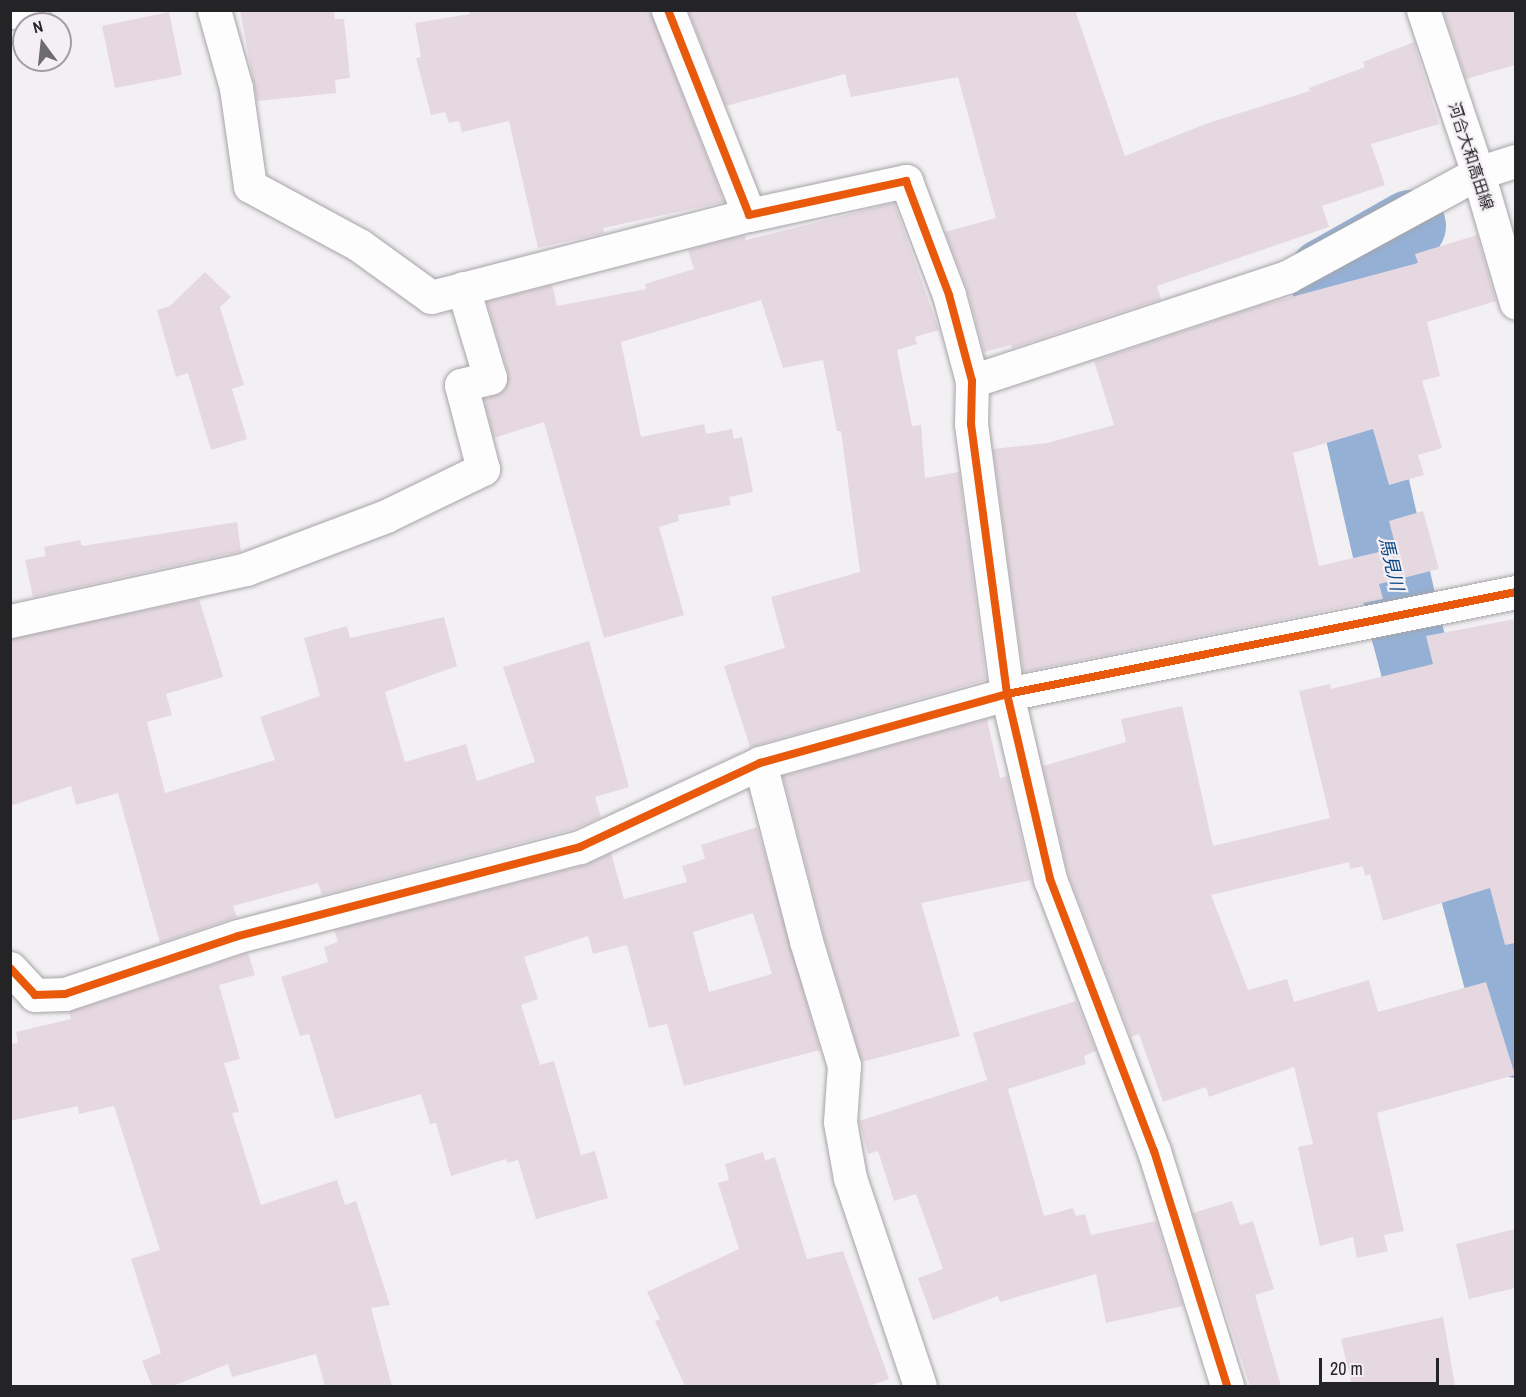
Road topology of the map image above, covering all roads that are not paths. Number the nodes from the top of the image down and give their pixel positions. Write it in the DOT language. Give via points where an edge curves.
graph roads {
  1 [pos="32,10"];
  2 [pos="214,10"];
  3 [pos="668,10"];
  4 [pos="1423,10"];
  5 [pos="10,12"];
  6 [pos="1515,161"];
  7 [pos="1478,172"];
  8 [pos="749,215"];
  9 [pos="463,288"];
  10 [pos="1515,303"];
  11 [pos="972,381"];
  12 [pos="1515,592"];
  13 [pos="10,621"];
  14 [pos="1007,694"];
  15 [pos="760,763"];
  16 [pos="10,968"];
  17 [pos="915,1385"];
  18 [pos="1227,1386"];
  1 -- 5 [label="street"];
  2 -- 9 [label="street" via="236,88 250,186 359,245 431,297"];
  3 -- 8 [label="street"];
  4 -- 7 [label="street, 河合大和高田線"];
  6 -- 7 [label="street"];
  7 -- 10 [label="street, 河合大和高田線"];
  7 -- 11 [label="street" via="1287,277"];
  8 -- 9 [label="street"];
  8 -- 11 [label="street" via="906,181 950,295"];
  9 -- 13 [label="street" via="490,378 461,385 483,469 386,516 246,569"];
  11 -- 14 [label="street" via="971,424"];
  12 -- 14 [label="street"];
  14 -- 15 [label="street"];
  14 -- 18 [label="street" via="1050,879 1154,1151"];
  15 -- 16 [label="street" via="580,847 238,936 65,994 35,995"];
  15 -- 17 [label="street" via="806,941 844,1065 840,1122 850,1178"];
}
